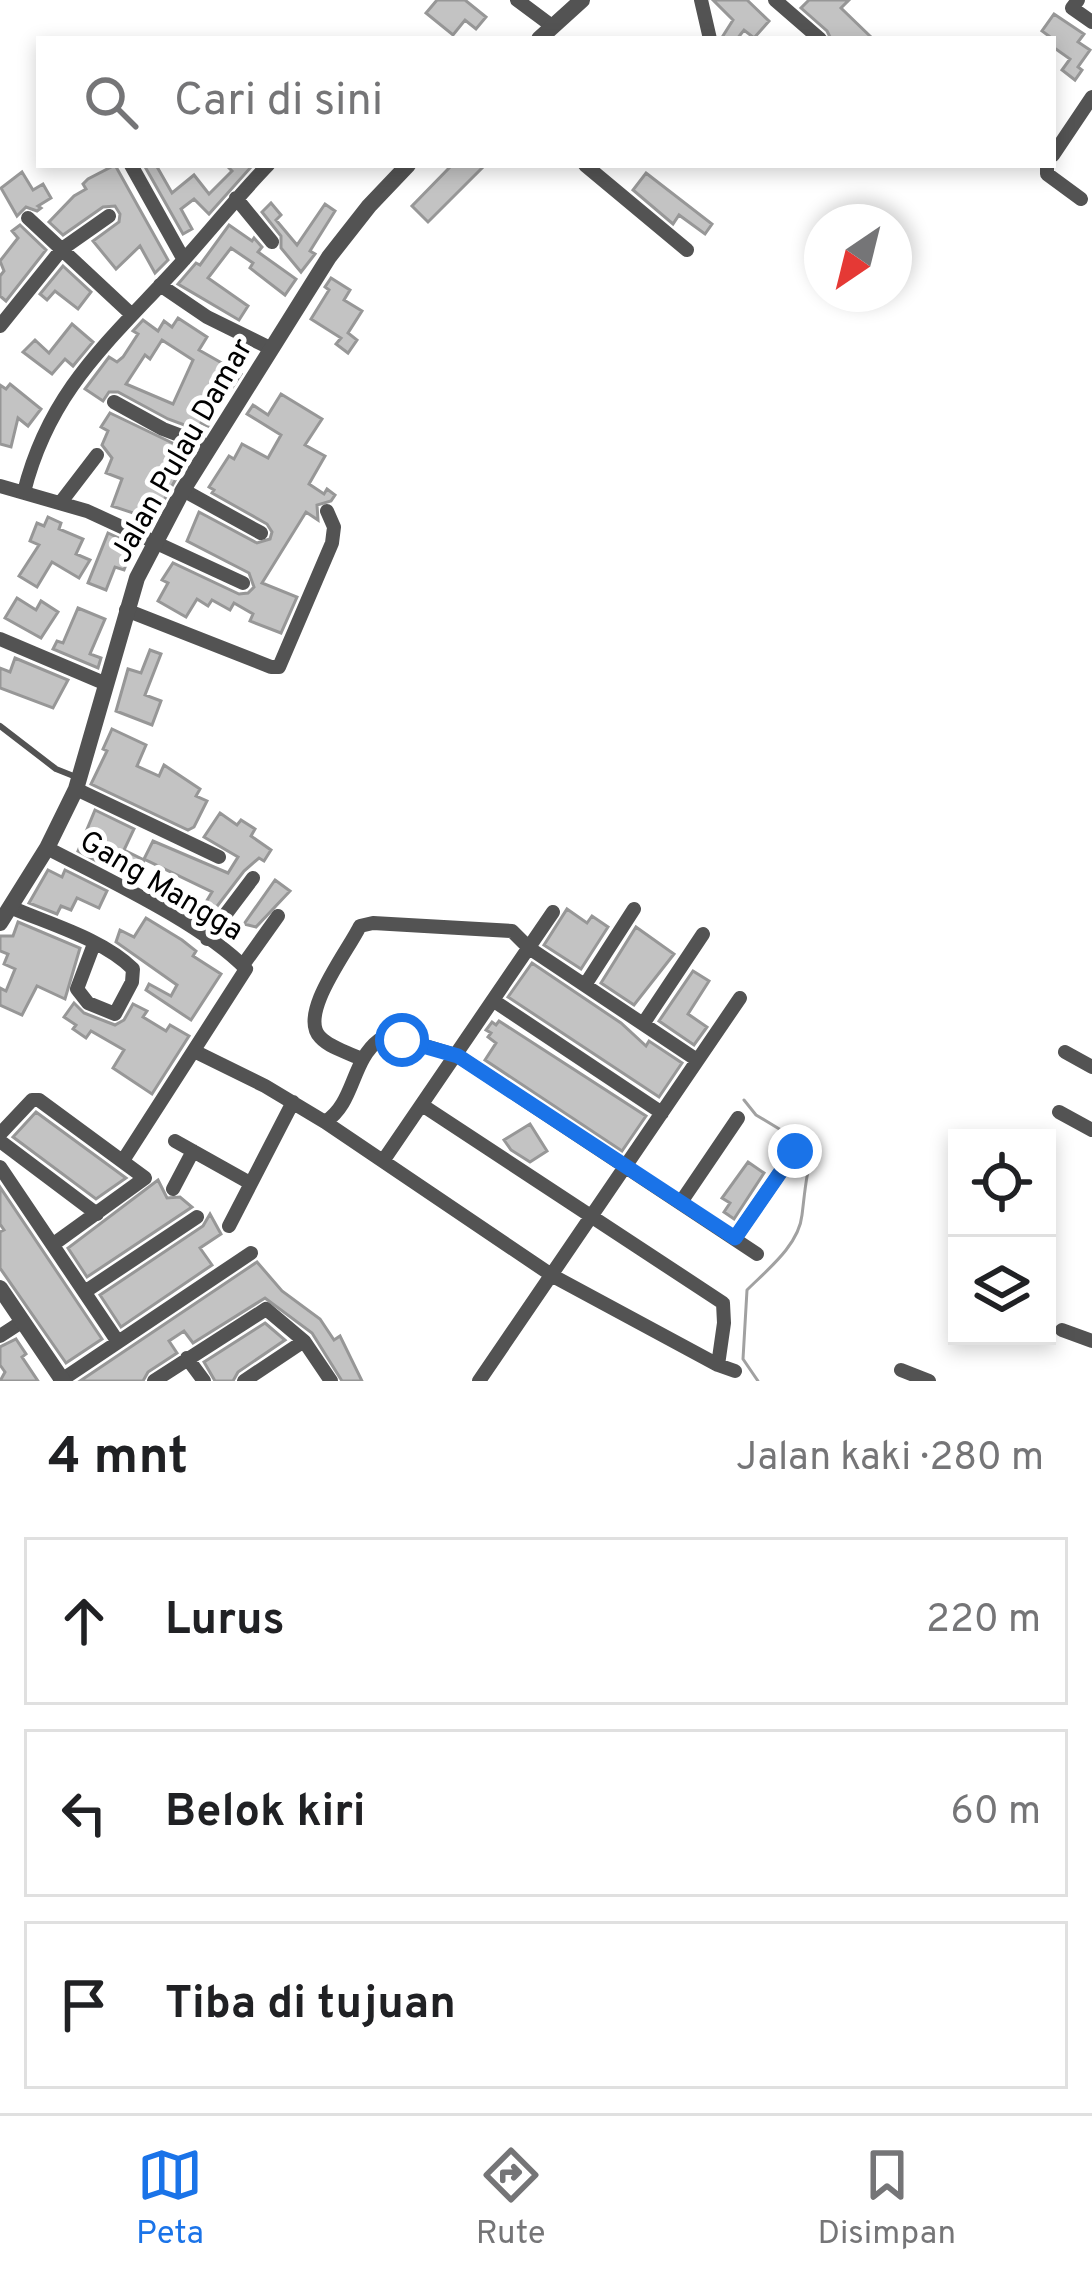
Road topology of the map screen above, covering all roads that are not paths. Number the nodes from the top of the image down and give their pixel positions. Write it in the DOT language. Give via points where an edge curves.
graph roads {
  1 [pos="517,0"];
  2 [pos="582,0"];
  3 [pos="700,0"];
  4 [pos="1078,0"];
  5 [pos="785,2"];
  6 [pos="1092,22"];
  7 [pos="545,33"];
  8 [pos="709,36"];
  9 [pos="817,36"];
  10 [pos="1092,97"];
  11 [pos="1056,144"];
  12 [pos="133,168"];
  13 [pos="265,168"];
  14 [pos="405,168"];
  15 [pos="589,168"];
  16 [pos="1047,168"];
  17 [pos="236,199"];
  18 [pos="1081,199"];
  19 [pos="109,216"];
  20 [pos="28,218"];
  21 [pos="272,242"];
  22 [pos="62,249"];
  23 [pos="687,250"];
  24 [pos="184,260"];
  25 [pos="160,285"];
  26 [pos="130,314"];
  27 [pos="0,326"];
  28 [pos="270,348"];
  29 [pos="114,402"];
  30 [pos="208,446"];
  31 [pos="97,455"];
  32 [pos="0,487"];
  33 [pos="183,490"];
  34 [pos="24,492"];
  35 [pos="61,502"];
  36 [pos="327,511"];
  37 [pos="260,533"];
  38 [pos="155,541"];
  39 [pos="243,583"];
  40 [pos="126,610"];
  41 [pos="0,639"];
  42 [pos="104,683"];
  43 [pos="0,726"];
  44 [pos="78,784"];
  45 [pos="47,848"];
  46 [pos="219,857"];
  47 [pos="253,878"];
  48 [pos="634,909"];
  49 [pos="553,912"];
  50 [pos="5,915"];
  51 [pos="278,916"];
  52 [pos="703,934"];
  53 [pos="208,939"];
  54 [pos="94,944"];
  55 [pos="529,948"];
  56 [pos="245,968"];
  57 [pos="584,985"];
  58 [pos="740,998"];
  59 [pos="494,1001"];
  60 [pos="643,1024"];
  61 [pos="196,1052"];
  62 [pos="1065,1052"];
  63 [pos="458,1056"];
  64 [pos="362,1059"];
  65 [pos="698,1060"];
  66 [pos="1092,1067"];
  67 [pos="293,1102"];
  68 [pos="422,1105"];
  69 [pos="1059,1112"];
  70 [pos="662,1113"];
  71 [pos="738,1118"];
  72 [pos="325,1122"];
  73 [pos="1092,1130"];
  74 [pos="0,1138"];
  75 [pos="175,1142"];
  76 [pos="193,1151"];
  77 [pos="795,1151"];
  78 [pos="124,1159"];
  79 [pos="382,1161"];
  80 [pos="0,1167"];
  81 [pos="626,1167"];
  82 [pos="250,1184"];
  83 [pos="173,1189"];
  84 [pos="681,1202"];
  85 [pos="98,1214"];
  86 [pos="196,1217"];
  87 [pos="593,1218"];
  88 [pos="229,1226"];
  89 [pos="735,1238"];
  90 [pos="55,1243"];
  91 [pos="251,1253"];
  92 [pos="757,1254"];
  93 [pos="553,1276"];
  94 [pos="0,1288"];
  95 [pos="86,1291"];
  96 [pos="23,1321"];
  97 [pos="1062,1330"];
  98 [pos="0,1336"];
  99 [pos="304,1341"];
  100 [pos="1092,1341"];
  101 [pos="118,1342"];
  102 [pos="188,1358"];
  103 [pos="718,1366"];
  104 [pos="902,1370"];
  105 [pos="735,1371"];
  106 [pos="265,1375"];
  107 [pos="62,1380"];
  108 [pos="154,1381"];
  109 [pos="204,1381"];
  110 [pos="244,1381"];
  111 [pos="332,1381"];
  112 [pos="479,1381"];
  113 [pos="929,1381"];
  1 -- 7 [label="street"];
  2 -- 7 [label="street"];
  3 -- 8 [label="street"];
  4 -- 6 [label="street" via="1072,9"];
  5 -- 9 [label="street"];
  10 -- 11 [label="street"];
  12 -- 24 [label="street"];
  13 -- 17 [label="street"];
  14 -- 28 [label="street, Jalan Pulau Damar" via="344,236"];
  15 -- 23 [label="street"];
  16 -- 18 [label="street"];
  17 -- 21 [label="street"];
  17 -- 24 [label="street"];
  19 -- 22 [label="street"];
  20 -- 22 [label="street"];
  22 -- 26 [label="street"];
  22 -- 27 [label="street"];
  24 -- 25 [label="street"];
  25 -- 26 [label="street"];
  25 -- 28 [label="street"];
  26 -- 34 [label="street" via="48,420"];
  28 -- 30 [label="street, Jalan Pulau Damar"];
  29 -- 30 [label="street"];
  30 -- 33 [label="street, Jalan Pulau Damar"];
  31 -- 35 [label="street"];
  32 -- 34 [label="street"];
  33 -- 37 [label="street"];
  33 -- 38 [label="street, Jalan Pulau Damar"];
  34 -- 35 [label="street"];
  35 -- 38 [label="street"];
  36 -- 40 [label="street" via="332,542 279,667"];
  38 -- 39 [label="street"];
  38 -- 40 [label="street, Jalan Pulau Damar"];
  40 -- 42 [label="street, Jalan Pulau Damar"];
  41 -- 42 [label="street"];
  42 -- 44 [label="street, Jalan Pulau Damar"];
  43 -- 44 [label="lane"];
  44 -- 45 [label="street, Jalan Pulau Damar"];
  44 -- 46 [label="street"];
  45 -- 50 [label="street, Jalan Pulau Damar"];
  45 -- 53 [label="street, Gang Mangga"];
  47 -- 53 [label="street"];
  48 -- 57 [label="street"];
  49 -- 55 [label="street"];
  50 -- 54 [label="street"];
  51 -- 56 [label="street"];
  52 -- 60 [label="street"];
  53 -- 56 [label="street, Gang Mangga"];
  54 -- 54 [label="street" via="77,989 115,1014 131,967"];
  55 -- 57 [label="street"];
  55 -- 59 [label="street"];
  55 -- 64 [label="street" via="504,928 360,926 311,1014 325,1042"];
  56 -- 61 [label="street"];
  57 -- 60 [label="street"];
  58 -- 65 [label="street"];
  59 -- 63 [label="street"];
  59 -- 70 [label="street"];
  60 -- 65 [label="street"];
  61 -- 67 [label="street"];
  61 -- 78 [label="street"];
  62 -- 66 [label="street"];
  63 -- 64 [label="street" via="388,1038"];
  63 -- 68 [label="street"];
  63 -- 81 [label="street"];
  64 -- 72 [label="street" via="344,1103"];
  65 -- 70 [label="street"];
  67 -- 72 [label="street"];
  67 -- 82 [label="street"];
  68 -- 79 [label="street"];
  68 -- 87 [label="street"];
  69 -- 73 [label="street"];
  70 -- 81 [label="street"];
  71 -- 84 [label="street"];
  72 -- 79 [label="street"];
  74 -- 78 [label="street" via="36,1099"];
  74 -- 85 [label="street"];
  75 -- 76 [label="street"];
  76 -- 82 [label="street"];
  76 -- 83 [label="street"];
  77 -- 89 [label="street"];
  78 -- 85 [label="street" via="144,1181"];
  79 -- 93 [label="street"];
  80 -- 90 [label="street"];
  81 -- 84 [label="street"];
  81 -- 87 [label="street"];
  82 -- 88 [label="street"];
  84 -- 89 [label="street"];
  85 -- 90 [label="street"];
  86 -- 95 [label="street"];
  87 -- 93 [label="street"];
  87 -- 103 [label="street" via="723,1304"];
  89 -- 92 [label="street"];
  90 -- 95 [label="street"];
  91 -- 101 [label="street"];
  93 -- 103 [label="street"];
  93 -- 112 [label="street"];
  94 -- 96 [label="street"];
  95 -- 101 [label="street"];
  96 -- 98 [label="street"];
  96 -- 107 [label="street"];
  97 -- 100 [label="street"];
  99 -- 102 [label="street" via="268,1310"];
  99 -- 106 [label="street"];
  99 -- 111 [label="street"];
  101 -- 107 [label="street"];
  102 -- 108 [label="street"];
  102 -- 109 [label="street"];
  103 -- 105 [label="street"];
  104 -- 113 [label="street"];
  106 -- 110 [label="street"];
}
